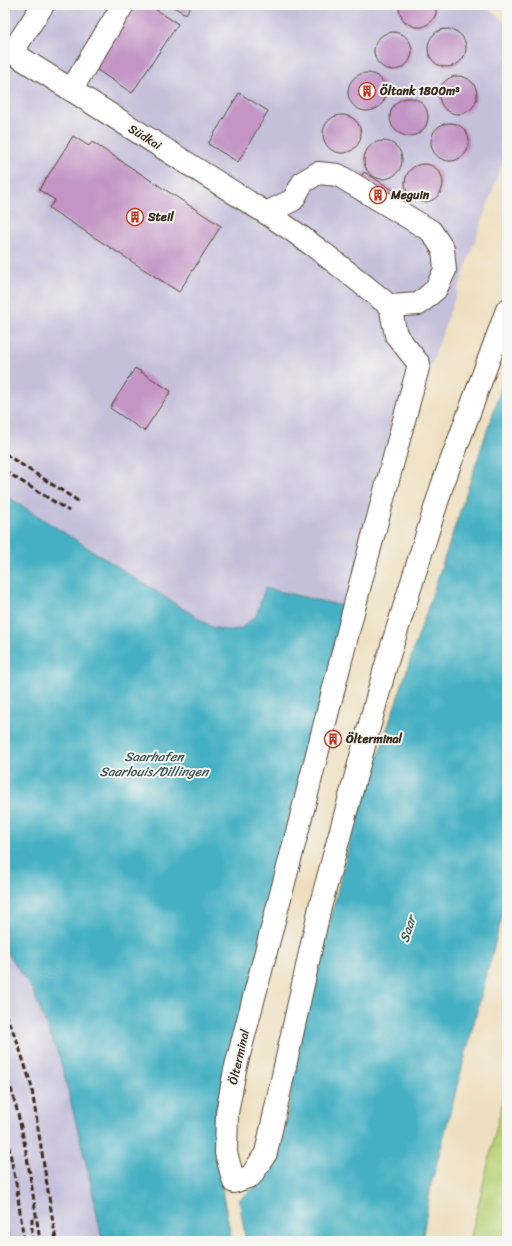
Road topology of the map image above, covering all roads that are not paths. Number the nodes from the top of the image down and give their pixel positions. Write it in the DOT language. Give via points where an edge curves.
graph roads {
  1 [pos="43,5"];
  2 [pos="123,5"];
  3 [pos="8,50"];
  4 [pos="71,90"];
  5 [pos="266,213"];
  6 [pos="390,306"];
  7 [pos="507,310"];
  1 -- 3 [label="lane"];
  2 -- 4 [label="lane"];
  3 -- 4 [label="lane, Südkai"];
  4 -- 5 [label="lane, Südkai"];
  5 -- 6 [label="lane, Südkai"];
  5 -- 6 [label="lane" via="292,200 303,182 318,173 338,175 431,231 443,249 445,270 436,289 419,304"];
  6 -- 7 [label="lane, Ölterminal" via="396,335 419,364 235,1070 227,1113 226,1153 234,1182 251,1176 266,1153 320,907 386,666 442,486"];
}
